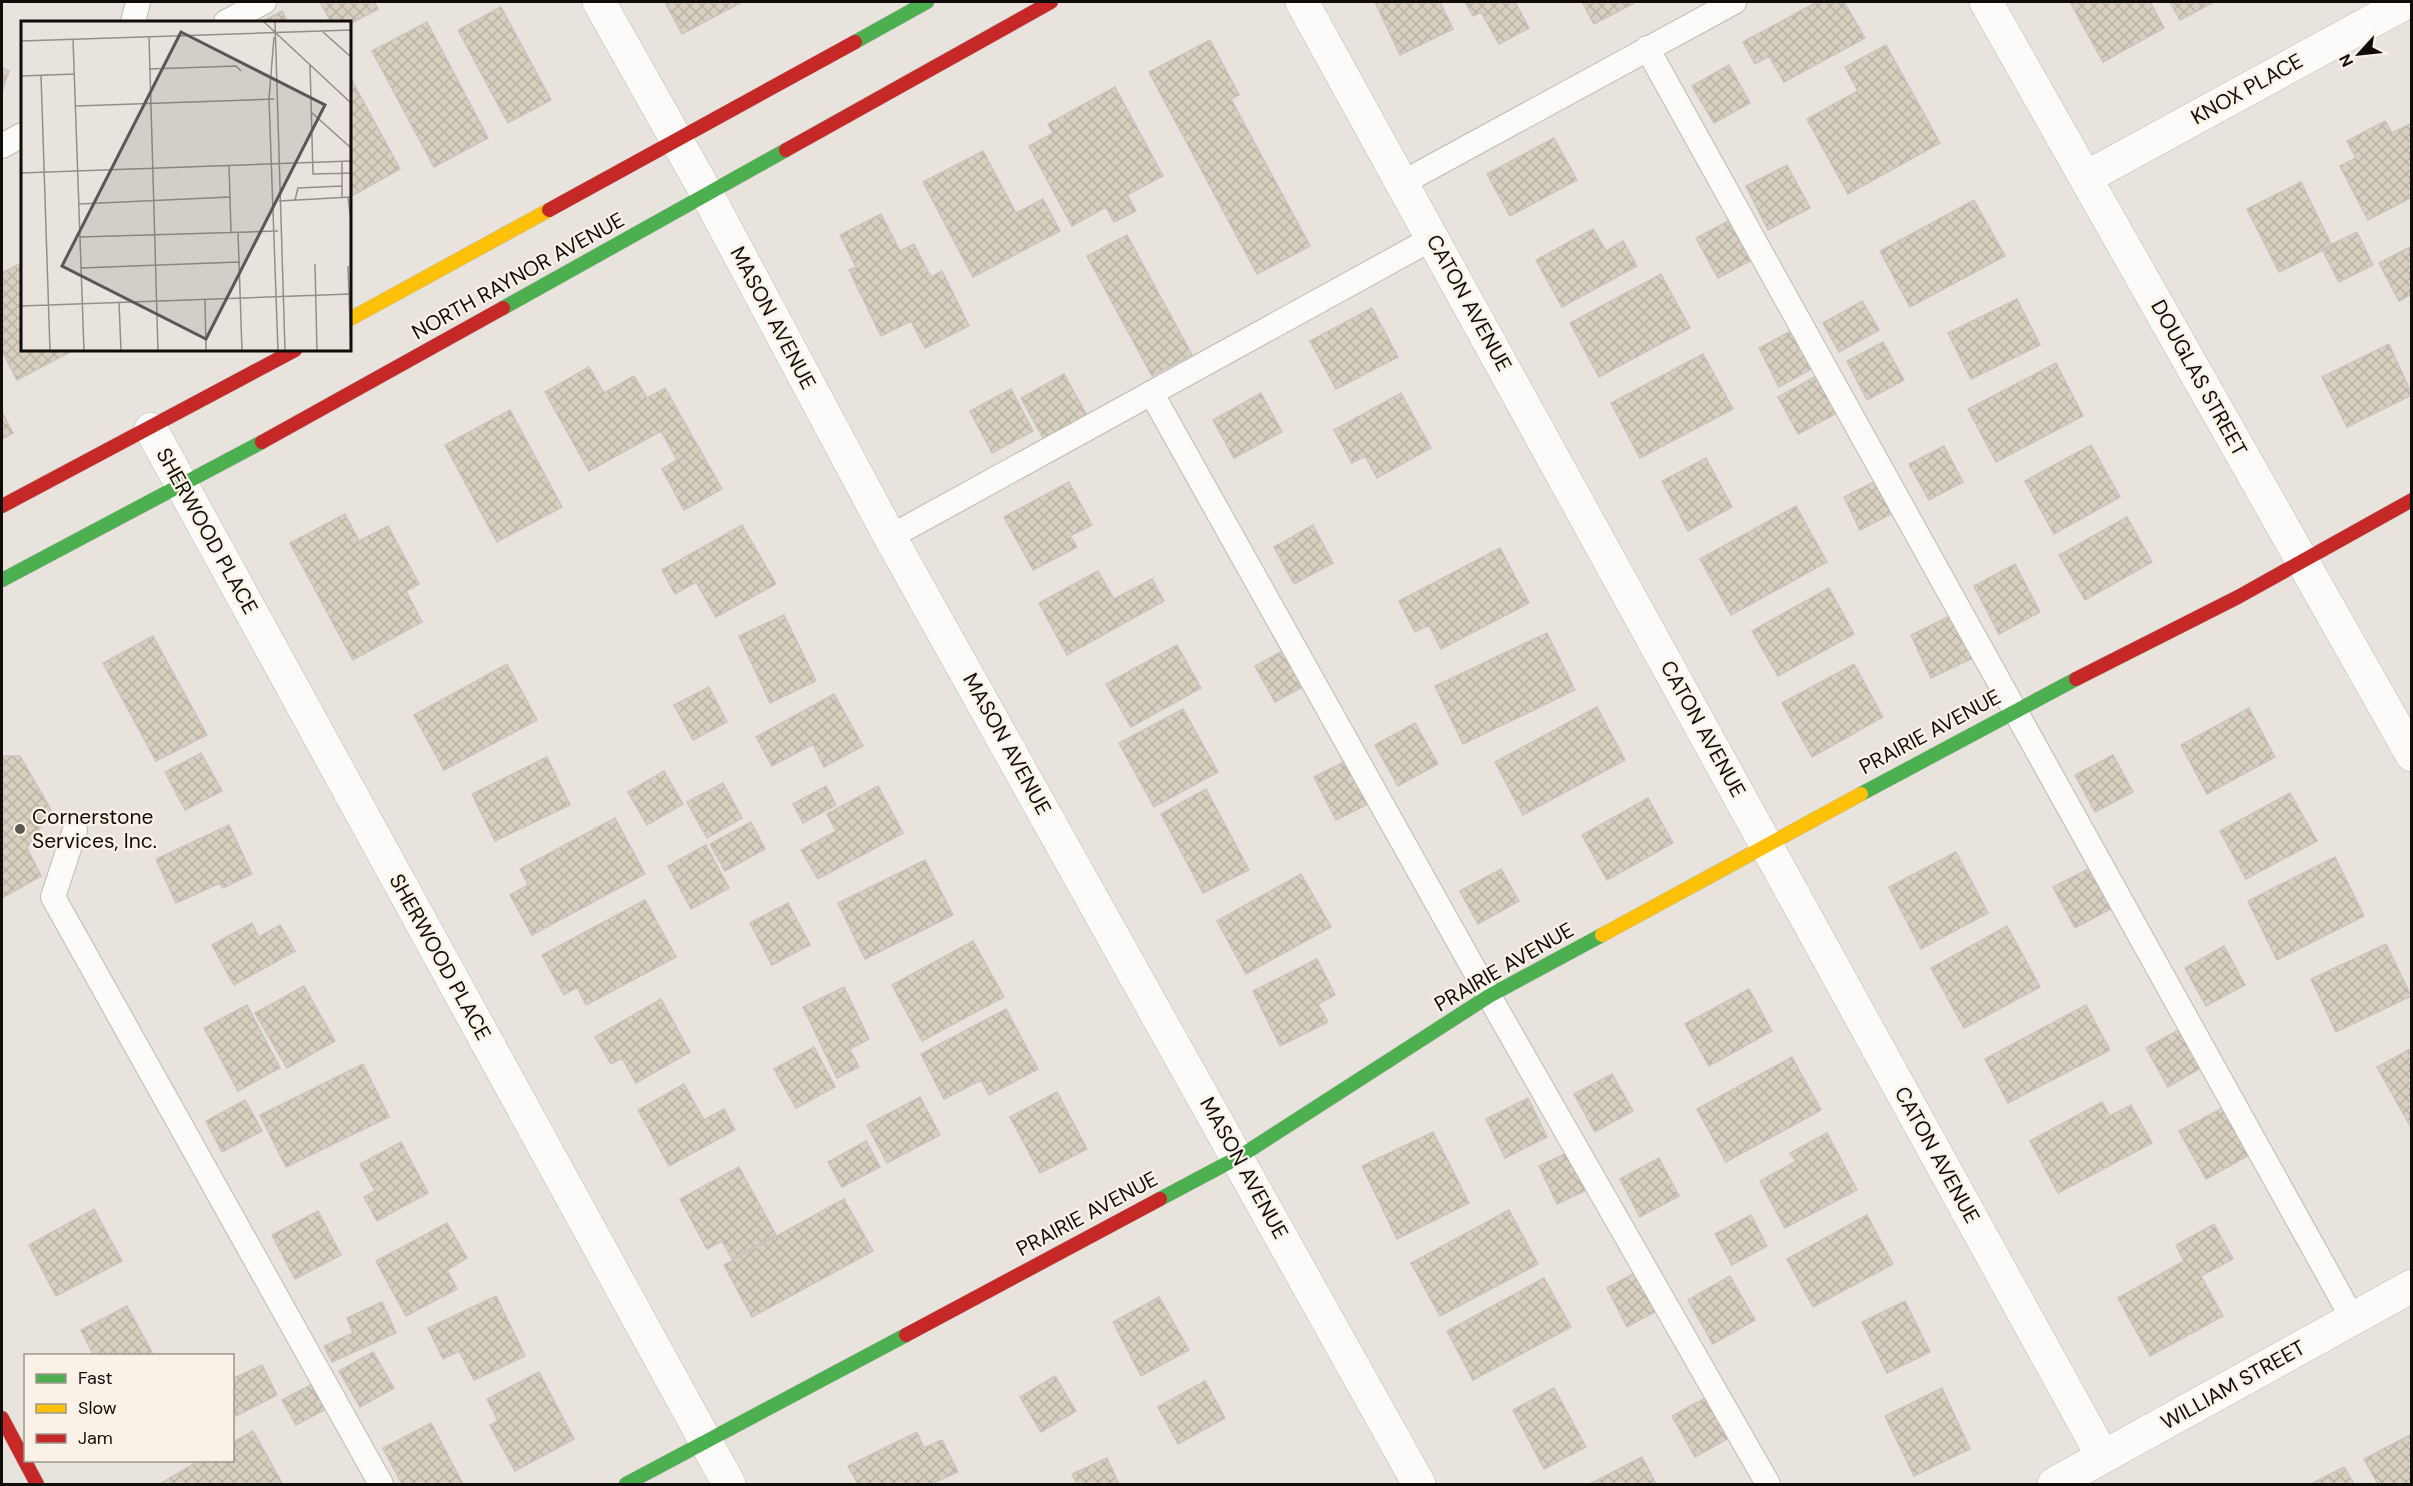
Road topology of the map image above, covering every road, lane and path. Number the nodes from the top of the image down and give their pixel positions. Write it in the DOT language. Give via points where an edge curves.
graph roads {
  1 [pos="138,2"];
  2 [pos="264,2"];
  3 [pos="599,2"];
  4 [pos="927,2"];
  5 [pos="1051,2"];
  6 [pos="1302,2"];
  7 [pos="1734,2"];
  8 [pos="1986,2"];
  9 [pos="2407,2"];
  10 [pos="133,21"];
  11 [pos="228,21"];
  12 [pos="1647,48"];
  13 [pos="21,136"];
  14 [pos="676,139"];
  15 [pos="2,146"];
  16 [pos="2087,177"];
  17 [pos="1402,183"];
  18 [pos="707,194"];
  19 [pos="1433,238"];
  20 [pos="351,319"];
  21 [pos="293,351"];
  22 [pos="1152,394"];
  23 [pos="151,429"];
  24 [pos="183,486"];
  25 [pos="2412,500"];
  26 [pos="2,506"];
  27 [pos="890,537"];
  28 [pos="2301,560"];
  29 [pos="2,580"];
  30 [pos="2015,710"];
  31 [pos="2412,756"];
  32 [pos="75,830"];
  33 [pos="1767,844"];
  34 [pos="1489,996"];
  35 [pos="1239,1157"];
  36 [pos="2412,1286"];
  37 [pos="2353,1319"];
  38 [pos="2,1418"];
  39 [pos="705,1440"];
  40 [pos="2103,1457"];
  41 [pos="24,1460"];
  42 [pos="25,1462"];
  43 [pos="37,1485"];
  44 [pos="381,1485"];
  45 [pos="626,1485"];
  46 [pos="729,1485"];
  47 [pos="1419,1485"];
  48 [pos="1768,1485"];
  49 [pos="2054,1485"];
  1 -- 10 [label="lane"];
  2 -- 11 [label="lane"];
  3 -- 14 [label="street, MASON AVENUE"];
  4 -- 14 [label="main road, NORTH RAYNOR AVENUE"];
  5 -- 18 [label="main road, NORTH RAYNOR AVENUE"];
  6 -- 17 [label="street, CATON AVENUE"];
  7 -- 12 [label="lane"];
  8 -- 16 [label="street, DOUGLAS STREET"];
  9 -- 16 [label="street, KNOX PLACE"];
  12 -- 17 [label="lane"];
  12 -- 30 [label="lane"];
  13 -- 15 [label="lane"];
  14 -- 18 [label="street, MASON AVENUE"];
  14 -- 20 [label="main road, NORTH RAYNOR AVENUE"];
  16 -- 28 [label="street, DOUGLAS STREET"];
  17 -- 19 [label="street, CATON AVENUE"];
  18 -- 24 [label="main road, NORTH RAYNOR AVENUE"];
  18 -- 27 [label="street, MASON AVENUE"];
  19 -- 22 [label="lane"];
  19 -- 33 [label="street, CATON AVENUE"];
  21 -- 23 [label="main road"];
  22 -- 27 [label="lane"];
  22 -- 34 [label="lane"];
  23 -- 24 [label="street, SHERWOOD PLACE"];
  23 -- 26 [label="main road"];
  24 -- 29 [label="main road, NORTH RAYNOR AVENUE"];
  24 -- 39 [label="street, SHERWOOD PLACE"];
  25 -- 28 [label="main road, PRAIRIE AVENUE"];
  27 -- 35 [label="street, MASON AVENUE"];
  28 -- 30 [label="main road, PRAIRIE AVENUE" via="2238,597"];
  28 -- 31 [label="street, DOUGLAS STREET"];
  30 -- 33 [label="main road, PRAIRIE AVENUE"];
  30 -- 37 [label="lane"];
  32 -- 44 [label="lane" via="53,897"];
  33 -- 34 [label="main road, PRAIRIE AVENUE"];
  33 -- 40 [label="street, CATON AVENUE"];
  34 -- 35 [label="main road, PRAIRIE AVENUE"];
  34 -- 48 [label="lane"];
  35 -- 39 [label="main road, PRAIRIE AVENUE"];
  35 -- 47 [label="street, MASON AVENUE"];
  36 -- 37 [label="street, WILLIAM STREET"];
  37 -- 40 [label="street, WILLIAM STREET"];
  38 -- 41 [label="main road"];
  39 -- 45 [label="main road, PRAIRIE AVENUE"];
  39 -- 46 [label="street, SHERWOOD PLACE"];
  40 -- 49 [label="street, WILLIAM STREET"];
  42 -- 43 [label="main road"];
}
